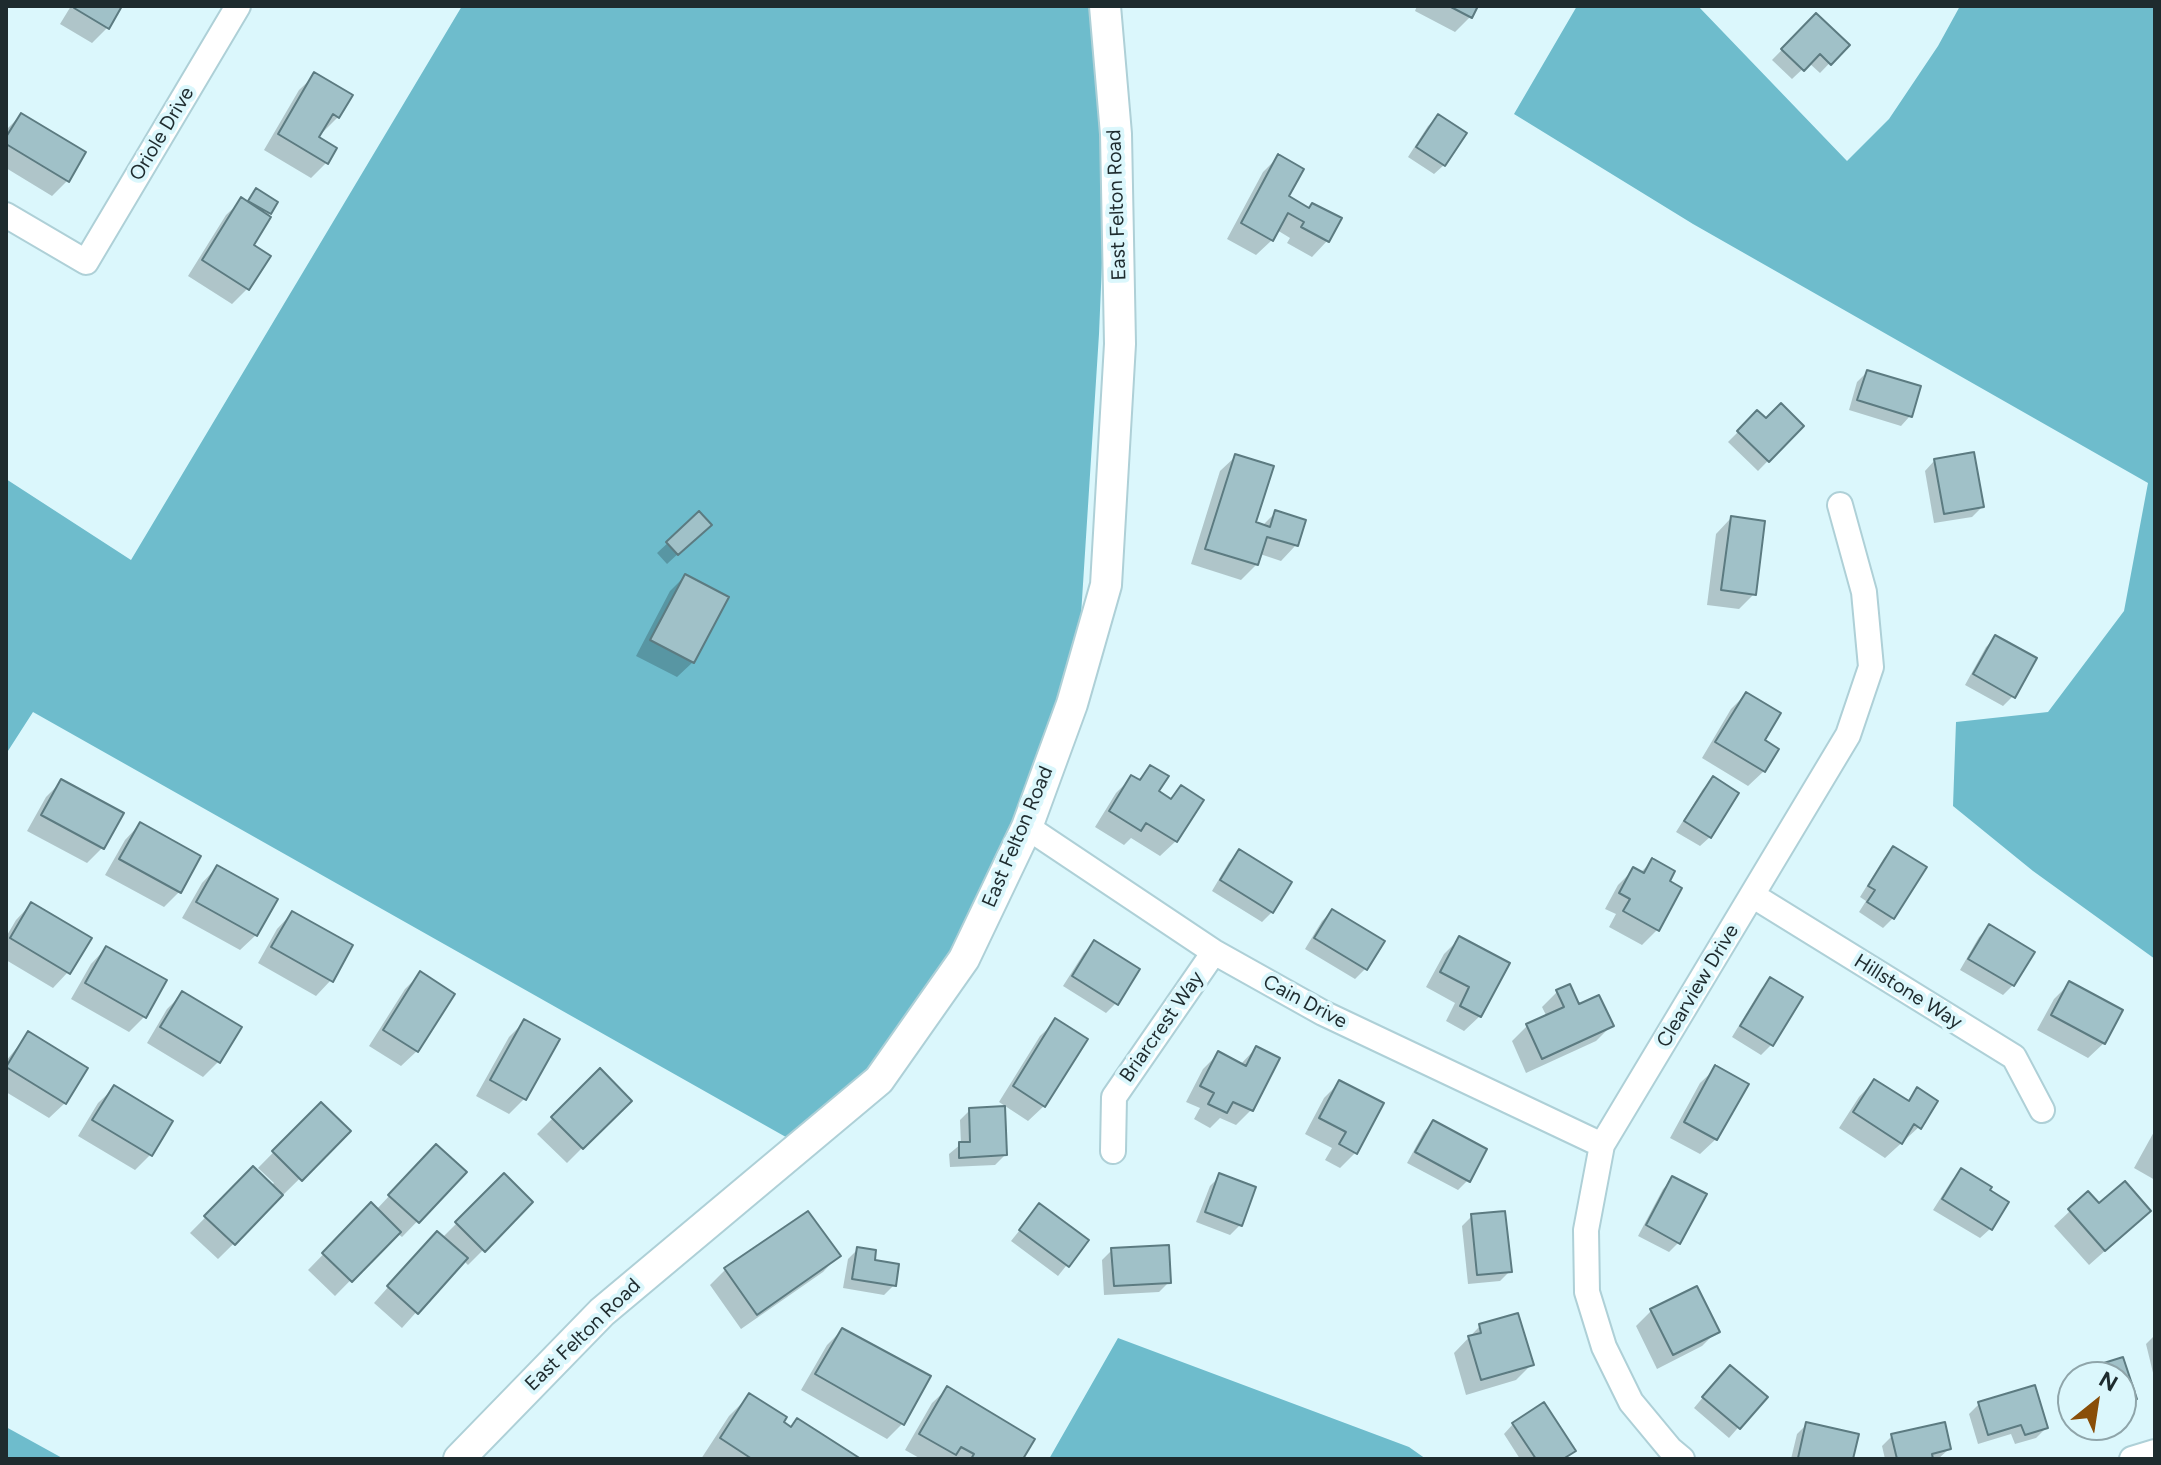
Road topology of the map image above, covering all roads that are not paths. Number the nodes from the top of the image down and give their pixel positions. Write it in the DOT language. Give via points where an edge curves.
graph roads {
  1 [pos="238,6"];
  2 [pos="1105,6"];
  3 [pos="6,215"];
  4 [pos="1840,505"];
  5 [pos="1027,827"];
  6 [pos="1752,895"];
  7 [pos="1214,952"];
  8 [pos="2042,1110"];
  9 [pos="1602,1145"];
  10 [pos="1113,1151"];
  11 [pos="2155,1453"];
  12 [pos="459,1459"];
  13 [pos="1682,1459"];
  14 [pos="2132,1459"];
  1 -- 3 [label="street, Oriole Drive" via="86,262"];
  2 -- 5 [label="street, East Felton Road" via="1116,134 1120,344 1106,585 1072,704"];
  4 -- 6 [label="street, Clearview Drive" via="1864,592 1871,667 1848,735"];
  5 -- 7 [label="street, Cain Drive"];
  5 -- 12 [label="street, East Felton Road" via="964,959 879,1080 602,1312"];
  6 -- 8 [label="street, Hillstone Way" via="2014,1057"];
  6 -- 9 [label="street, Clearview Drive"];
  7 -- 9 [label="street, Cain Drive" via="1323,1013"];
  7 -- 10 [label="street, Briarcrest Way" via="1114,1097"];
  9 -- 13 [label="street, Clearview Drive" via="1586,1230 1587,1292 1604,1347 1631,1402"];
  11 -- 14 [label="street"];
}
